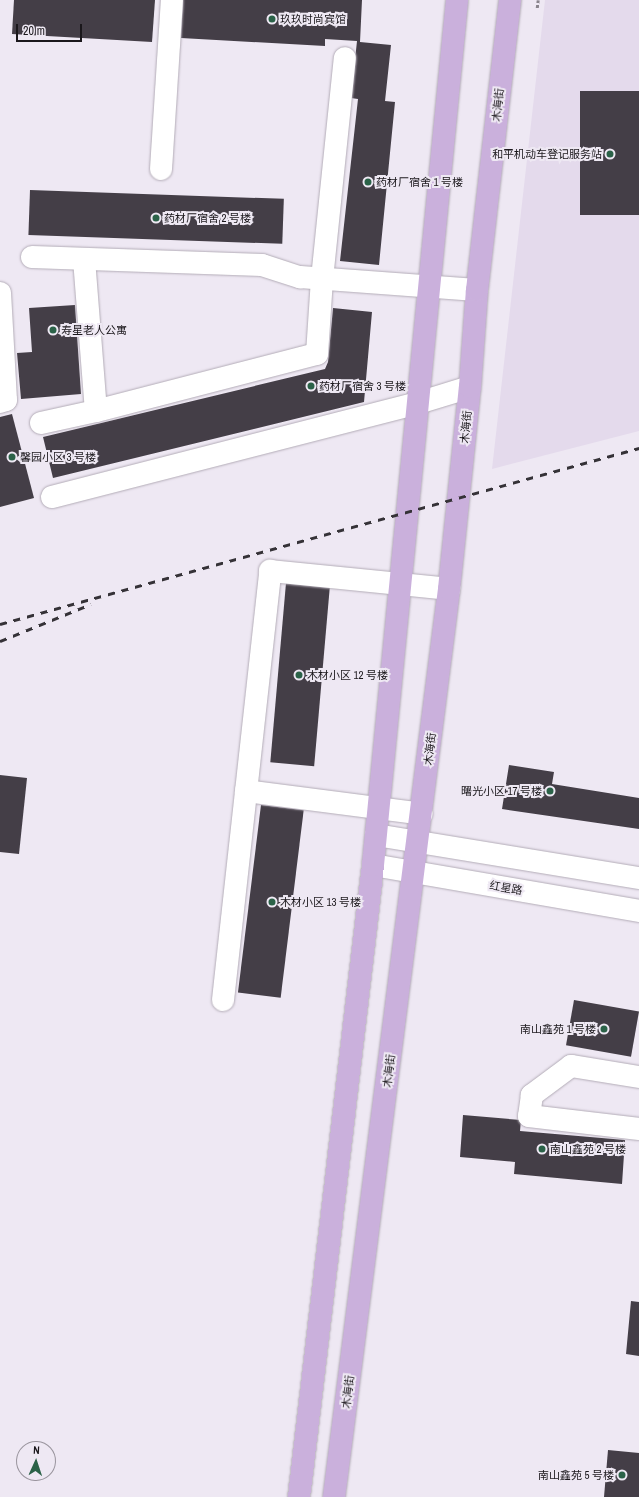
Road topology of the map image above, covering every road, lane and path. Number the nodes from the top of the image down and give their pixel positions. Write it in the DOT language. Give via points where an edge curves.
graph roads {
  1 [pos="172,0"];
  2 [pos="457,0"];
  3 [pos="510,0"];
  4 [pos="538,0"];
  5 [pos="537,8"];
  6 [pos="345,58"];
  7 [pos="161,169"];
  8 [pos="32,257"];
  9 [pos="84,259"];
  10 [pos="322,279"];
  11 [pos="429,288"];
  12 [pos="477,290"];
  13 [pos="0,293"];
  14 [pos="470,387"];
  15 [pos="0,402"];
  16 [pos="418,403"];
  17 [pos="96,411"];
  18 [pos="41,423"];
  19 [pos="52,497"];
  20 [pos="400,585"];
  21 [pos="449,589"];
  22 [pos="246,790"];
  23 [pos="378,808"];
  24 [pos="422,814"];
  25 [pos="376,835"];
  26 [pos="418,841"];
  27 [pos="373,865"];
  28 [pos="414,872"];
  29 [pos="639,878"];
  30 [pos="639,911"];
  31 [pos="223,1000"];
  32 [pos="639,1076"];
  33 [pos="639,1129"];
  34 [pos="299,1497"];
  35 [pos="334,1497"];
  1 -- 7 [label="street"];
  2 -- 11 [label="main road"];
  3 -- 12 [label="main road, 木海街"];
  4 -- 5 [label="path"];
  6 -- 10 [label="street"];
  8 -- 9 [label="street"];
  9 -- 10 [label="street" via="262,266 300,278"];
  9 -- 17 [label="street"];
  10 -- 11 [label="street"];
  10 -- 17 [label="street" via="317,354"];
  11 -- 12 [label="street"];
  11 -- 16 [label="main road"];
  12 -- 14 [label="main road, 木海街"];
  13 -- 15 [label="street" via="6,400"];
  14 -- 16 [label="street"];
  14 -- 21 [label="main road, 木海街"];
  16 -- 19 [label="street"];
  16 -- 20 [label="main road"];
  17 -- 18 [label="street"];
  20 -- 21 [label="street"];
  20 -- 22 [label="street" via="270,571"];
  20 -- 23 [label="main road"];
  21 -- 24 [label="main road, 木海街"];
  22 -- 23 [label="street"];
  22 -- 31 [label="street"];
  23 -- 24 [label="street"];
  23 -- 25 [label="main road"];
  24 -- 26 [label="main road, 木海街"];
  25 -- 26 [label="street"];
  25 -- 27 [label="main road"];
  26 -- 28 [label="main road, 木海街"];
  26 -- 29 [label="street"];
  27 -- 28 [label="street, 红星路"];
  27 -- 34 [label="main road"];
  28 -- 30 [label="street, 红星路"];
  28 -- 35 [label="main road, 木海街"];
  32 -- 33 [label="street" via="571,1066 532,1095 529,1116"];
}
